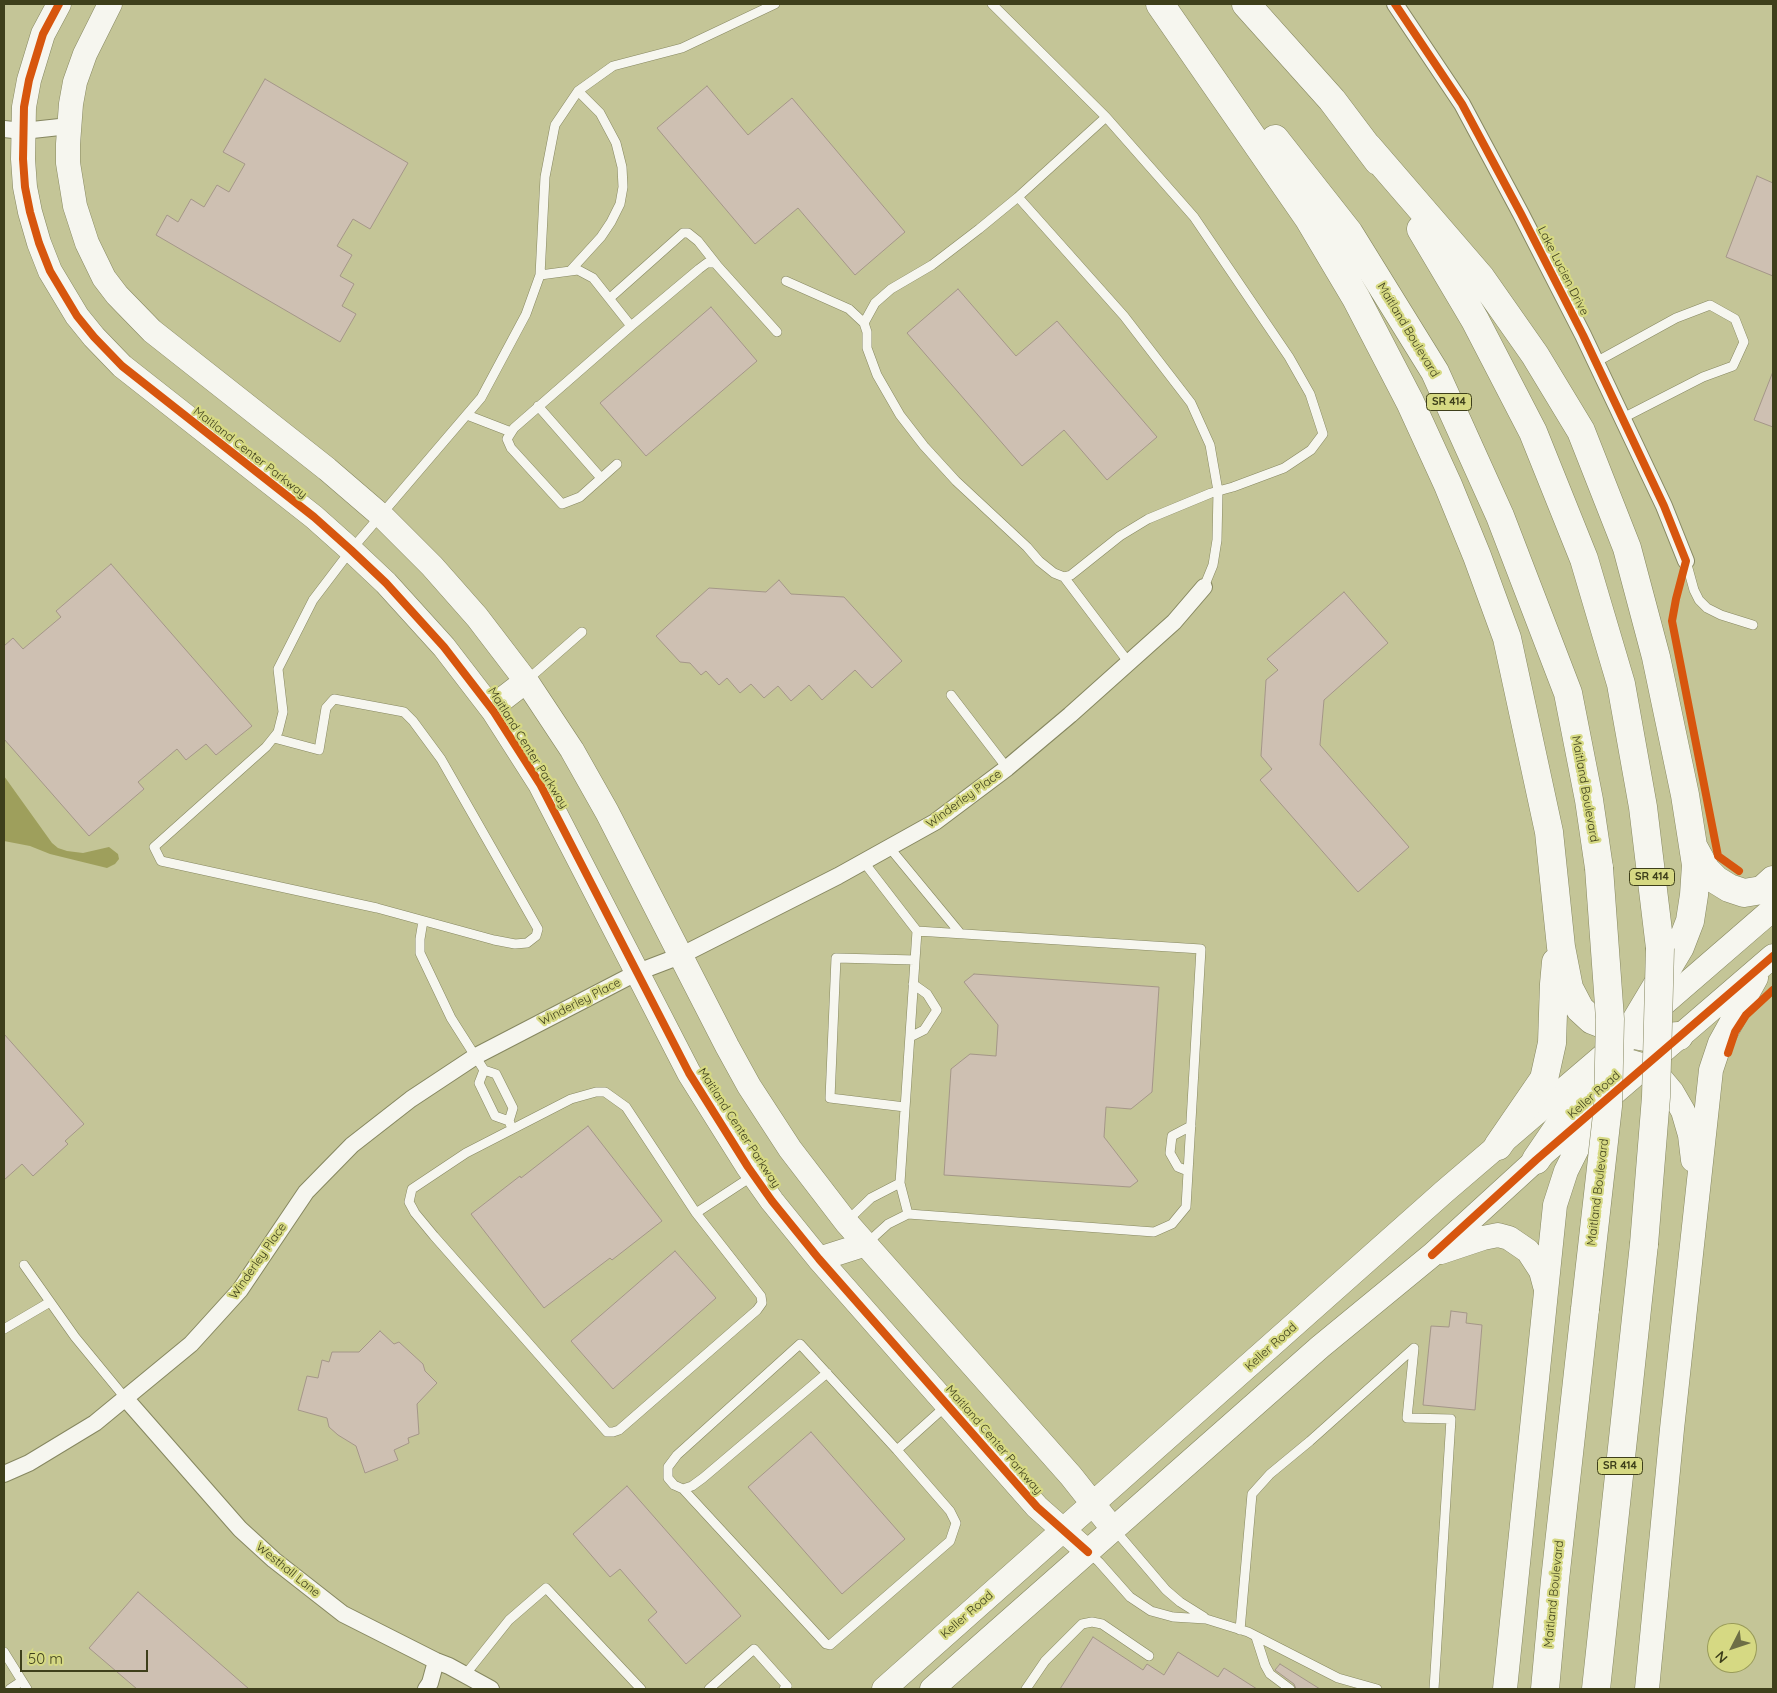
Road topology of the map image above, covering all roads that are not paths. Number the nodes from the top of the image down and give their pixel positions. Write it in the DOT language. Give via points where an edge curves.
graph roads {
  1 [pos="59,4"];
  2 [pos="110,4"];
  3 [pos="775,4"];
  4 [pos="992,4"];
  5 [pos="1161,4"];
  6 [pos="1246,4"];
  7 [pos="1395,4"];
  8 [pos="578,91"];
  9 [pos="1106,117"];
  10 [pos="69,126"];
  11 [pos="13,130"];
  12 [pos="1368,146"];
  13 [pos="1018,197"];
  14 [pos="717,265"];
  15 [pos="570,271"];
  16 [pos="540,275"];
  17 [pos="786,281"];
  18 [pos="610,298"];
  19 [pos="864,323"];
  20 [pos="632,326"];
  21 [pos="778,332"];
  22 [pos="1596,362"];
  23 [pos="538,406"];
  24 [pos="466,415"];
  25 [pos="1622,418"];
  26 [pos="511,432"];
  27 [pos="617,464"];
  28 [pos="601,478"];
  29 [pos="1218,491"];
  30 [pos="381,516"];
  31 [pos="351,550"];
  32 [pos="1686,561"];
  33 [pos="1064,578"];
  34 [pos="1204,587"];
  35 [pos="1753,625"];
  36 [pos="582,632"];
  37 [pos="1129,663"];
  38 [pos="526,681"];
  39 [pos="950,695"];
  40 [pos="491,708"];
  41 [pos="274,738"];
  42 [pos="1007,768"];
  43 [pos="1693,846"];
  44 [pos="889,847"];
  45 [pos="863,861"];
  46 [pos="1773,880"];
  47 [pos="1773,909"];
  48 [pos="423,920"];
  49 [pos="917,930"];
  50 [pos="1559,931"];
  51 [pos="960,933"];
  52 [pos="680,956"];
  53 [pos="915,960"];
  54 [pos="1769,960"];
  55 [pos="638,972"];
  56 [pos="914,984"];
  57 [pos="1679,1036"];
  58 [pos="910,1037"];
  59 [pos="1621,1055"];
  60 [pos="480,1063"];
  61 [pos="1600,1105"];
  62 [pos="905,1107"];
  63 [pos="510,1125"];
  64 [pos="1191,1126"];
  65 [pos="1498,1146"];
  66 [pos="1536,1160"];
  67 [pos="1188,1171"];
  68 [pos="754,1175"];
  69 [pos="900,1183"];
  70 [pos="696,1213"];
  71 [pos="908,1214"];
  72 [pos="1695,1218"];
  73 [pos="846,1222"];
  74 [pos="866,1244"];
  75 [pos="1432,1255"];
  76 [pos="819,1259"];
  77 [pos="24,1265"];
  78 [pos="1546,1294"];
  79 [pos="50,1302"];
  80 [pos="4,1329"];
  81 [pos="827,1373"];
  82 [pos="126,1399"];
  83 [pos="947,1404"];
  84 [pos="897,1450"];
  85 [pos="4,1474"];
  86 [pos="683,1489"];
  87 [pos="1094,1504"];
  88 [pos="1113,1529"];
  89 [pos="1064,1530"];
  90 [pos="1088,1552"];
  91 [pos="1555,1580"];
  92 [pos="1206,1619"];
  93 [pos="1240,1630"];
  94 [pos="1256,1637"];
  95 [pos="4,1652"];
  96 [pos="1150,1656"];
  97 [pos="436,1661"];
  98 [pos="465,1675"];
  99 [pos="1351,1682"];
  100 [pos="24,1685"];
  101 [pos="10,1689"];
  102 [pos="426,1689"];
  103 [pos="491,1689"];
  104 [pos="641,1689"];
  105 [pos="709,1689"];
  106 [pos="784,1689"];
  107 [pos="884,1689"];
  108 [pos="932,1689"];
  109 [pos="1026,1689"];
  110 [pos="1290,1689"];
  111 [pos="1344,1689"];
  112 [pos="1377,1689"];
  113 [pos="1434,1689"];
  114 [pos="1505,1689"];
  115 [pos="1535,1689"];
  116 [pos="1546,1689"];
  117 [pos="1596,1689"];
  118 [pos="1647,1689"];
  1 -- 11 [label="street, Maitland Center Parkway" via="43,34 24,107"];
  2 -- 10 [label="street" via="75,82"];
  3 -- 8 [label="lane" via="682,48 613,66"];
  4 -- 9 [label="lane"];
  5 -- 50 [label="highway" via="1310,219 1361,307 1448,485 1507,638 1549,832"];
  5 -- 91 [label="highway, Maitland Boulevard / SR 414, bridge" via="1349,233 1435,372 1500,516 1568,693 1589,800 1598,868 1610,1019 1608,1106"];
  6 -- 12 [label="highway, SR 414" via="1332,100"];
  7 -- 22 [label="street, Lake Lucien Drive" via="1462,104"];
  8 -- 15 [label="lane" via="600,113 616,143 623,187 620,204 611,222"];
  8 -- 16 [label="lane" via="555,125 545,177"];
  9 -- 13 [label="lane"];
  9 -- 29 [label="lane" via="1194,217 1269,326 1310,394 1323,434 1311,450 1284,468"];
  10 -- 11 [label="street"];
  10 -- 30 [label="street" via="68,163 76,206 96,263 117,295 158,336 327,469"];
  11 -- 31 [label="street, Maitland Center Parkway" via="39,243 64,296 94,337 122,366 314,517"];
  12 -- 43 [label="highway" via="1481,278 1536,355 1581,431 1627,548 1656,657"];
  12 -- 117 [label="highway, SR 414, bridge" via="1432,245 1533,432 1584,559 1621,684 1643,807 1660,948 1656,1097 1644,1244"];
  13 -- 19 [label="lane" via="932,265 891,289 875,303"];
  13 -- 29 [label="lane" via="1124,316 1191,403 1210,445"];
  14 -- 18 [label="lane" via="698,241 682,232"];
  14 -- 20 [label="lane" via="707,263 699,268"];
  14 -- 21 [label="lane"];
  15 -- 16 [label="lane"];
  15 -- 18 [label="lane" via="578,270 593,278"];
  16 -- 24 [label="lane" via="526,314 481,398"];
  17 -- 19 [label="lane" via="849,309"];
  18 -- 20 [label="lane"];
  19 -- 33 [label="lane" via="867,348 877,375 900,415 924,446 1039,561"];
  20 -- 23 [label="lane"];
  22 -- 25 [label="street, Lake Lucien Drive"];
  22 -- 25 [label="lane" via="1676,318 1710,305 1734,319 1744,342 1733,366 1703,377"];
  23 -- 26 [label="lane"];
  23 -- 28 [label="lane"];
  24 -- 26 [label="lane"];
  24 -- 30 [label="lane"];
  25 -- 32 [label="street, Lake Lucien Drive"];
  26 -- 28 [label="lane" via="507,439 511,448 562,504 580,498"];
  27 -- 28 [label="lane"];
  29 -- 33 [label="lane" via="1148,519"];
  29 -- 34 [label="lane" via="1217,540 1213,565"];
  30 -- 31 [label="lane"];
  30 -- 38 [label="street" via="455,590"];
  31 -- 40 [label="street, Maitland Center Parkway" via="417,616"];
  31 -- 41 [label="lane" via="313,600 278,669 284,712"];
  32 -- 35 [label="lane" via="1694,590 1707,608"];
  33 -- 37 [label="lane"];
  34 -- 37 [label="street, Winderley Place" via="1174,622"];
  36 -- 38 [label="lane"];
  37 -- 42 [label="street, Winderley Place"];
  38 -- 40 [label="street"];
  38 -- 52 [label="street" via="587,776"];
  39 -- 42 [label="lane"];
  40 -- 55 [label="street, Maitland Center Parkway" via="558,815"];
  41 -- 48 [label="lane" via="154,847 161,861"];
  41 -- 48 [label="lane" via="319,750 326,708 334,699 404,712 413,721 441,759 538,929 536,936 527,943 515,944"];
  42 -- 44 [label="street, Winderley Place" via="935,822"];
  43 -- 46 [label="highway" via="1711,875 1729,888 1744,893 1762,890"];
  43 -- 59 [label="highway" via="1696,865 1690,921 1680,947"];
  44 -- 45 [label="street, Winderley Place"];
  44 -- 51 [label="lane"];
  45 -- 49 [label="lane"];
  45 -- 52 [label="street, Winderley Place"];
  47 -- 59 [label="street, Keller Road" via="1655,1012"];
  48 -- 60 [label="lane" via="420,953 451,1018"];
  49 -- 51 [label="lane"];
  49 -- 53 [label="lane"];
  50 -- 59 [label="highway" via="1569,988 1580,1009"];
  50 -- 65 [label="highway" via="1552,1043 1544,1079"];
  51 -- 64 [label="lane" via="1202,949"];
  52 -- 55 [label="street, Winderley Place"];
  52 -- 73 [label="street" via="764,1111"];
  53 -- 56 [label="lane"];
  53 -- 62 [label="lane" via="836,958 830,1098"];
  54 -- 57 [label="street"];
  54 -- 72 [label="street" via="1720,1043 1711,1070"];
  55 -- 60 [label="street, Winderley Place"];
  55 -- 68 [label="street, Maitland Center Parkway" via="694,1081"];
  56 -- 58 [label="lane"];
  56 -- 58 [label="lane" via="927,994 937,1010 924,1030"];
  57 -- 59 [label="highway" via="1652,1038"];
  58 -- 62 [label="lane"];
  59 -- 61 [label="street, Keller Road"];
  59 -- 65 [label="street, Keller Road"];
  59 -- 66 [label="highway" via="1568,1113"];
  59 -- 72 [label="street" via="1652,1068 1683,1111 1690,1134"];
  60 -- 63 [label="lane" via="479,1083 495,1116"];
  60 -- 63 [label="lane" via="496,1074 513,1108"];
  60 -- 82 [label="street, Winderley Place" via="411,1099 352,1145 306,1192 240,1290 191,1344"];
  61 -- 66 [label="street, Keller Road"];
  61 -- 78 [label="street" via="1566,1171 1555,1206"];
  62 -- 69 [label="lane"];
  63 -- 70 [label="lane" via="571,1099 605,1092 626,1107"];
  63 -- 70 [label="lane" via="412,1189 409,1202 414,1213 607,1432 619,1430 762,1303 762,1296"];
  64 -- 67 [label="lane"];
  64 -- 67 [label="lane" via="1172,1136 1170,1153 1178,1167"];
  65 -- 87 [label="street, Keller Road"];
  66 -- 75 [label="street, Keller Road"];
  67 -- 71 [label="lane" via="1186,1207 1172,1224 1154,1232"];
  68 -- 70 [label="lane"];
  68 -- 76 [label="street, Maitland Center Parkway"];
  69 -- 71 [label="lane"];
  69 -- 73 [label="lane" via="871,1198"];
  71 -- 74 [label="lane" via="888,1224"];
  72 -- 118 [label="street"];
  73 -- 74 [label="street"];
  73 -- 76 [label="street"];
  74 -- 76 [label="street"];
  74 -- 87 [label="street"];
  75 -- 78 [label="street" via="1483,1238 1509,1238 1528,1250 1541,1271"];
  75 -- 88 [label="street, Keller Road" via="1320,1347"];
  76 -- 83 [label="street, Maitland Center Parkway"];
  77 -- 79 [label="lane"];
  78 -- 114 [label="street"];
  79 -- 80 [label="lane"];
  79 -- 82 [label="lane" via="75,1338"];
  81 -- 84 [label="lane"];
  81 -- 86 [label="lane" via="703,1478"];
  81 -- 86 [label="lane" via="800,1344 677,1455 667,1472 671,1482"];
  82 -- 85 [label="street, Winderley Place" via="95,1424"];
  82 -- 97 [label="street, Westhall Lane" via="240,1529 274,1560 343,1614"];
  83 -- 84 [label="lane"];
  83 -- 89 [label="street, Maitland Center Parkway" via="1037,1507"];
  84 -- 86 [label="lane" via="950,1511 956,1523 954,1532 950,1541 830,1645"];
  87 -- 88 [label="street"];
  87 -- 89 [label="street, Keller Road"];
  88 -- 90 [label="street, Keller Road"];
  88 -- 92 [label="lane" via="1166,1590"];
  89 -- 90 [label="street, Maitland Center Parkway"];
  89 -- 107 [label="street, Keller Road"];
  90 -- 92 [label="lane" via="1130,1597 1151,1611"];
  90 -- 108 [label="street, Keller Road"];
  91 -- 115 [label="highway"];
  91 -- 116 [label="highway, Maitland Boulevard / SR 414"];
  92 -- 93 [label="lane"];
  93 -- 94 [label="lane"];
  93 -- 113 [label="lane" via="1252,1494 1270,1474 1414,1348 1407,1418 1451,1419"];
  94 -- 99 [label="lane"];
  94 -- 110 [label="lane" via="1270,1674"];
  95 -- 100 [label="lane"];
  96 -- 109 [label="lane" via="1102,1624 1082,1624 1045,1661"];
  97 -- 98 [label="street, Westhall Lane"];
  97 -- 102 [label="street"];
  98 -- 103 [label="street, Westhall Lane"];
  98 -- 104 [label="lane" via="509,1620 546,1588"];
  99 -- 111 [label="lane"];
  99 -- 112 [label="lane"];
  100 -- 101 [label="lane"];
  105 -- 106 [label="lane" via="754,1648 788,1686"];
}
